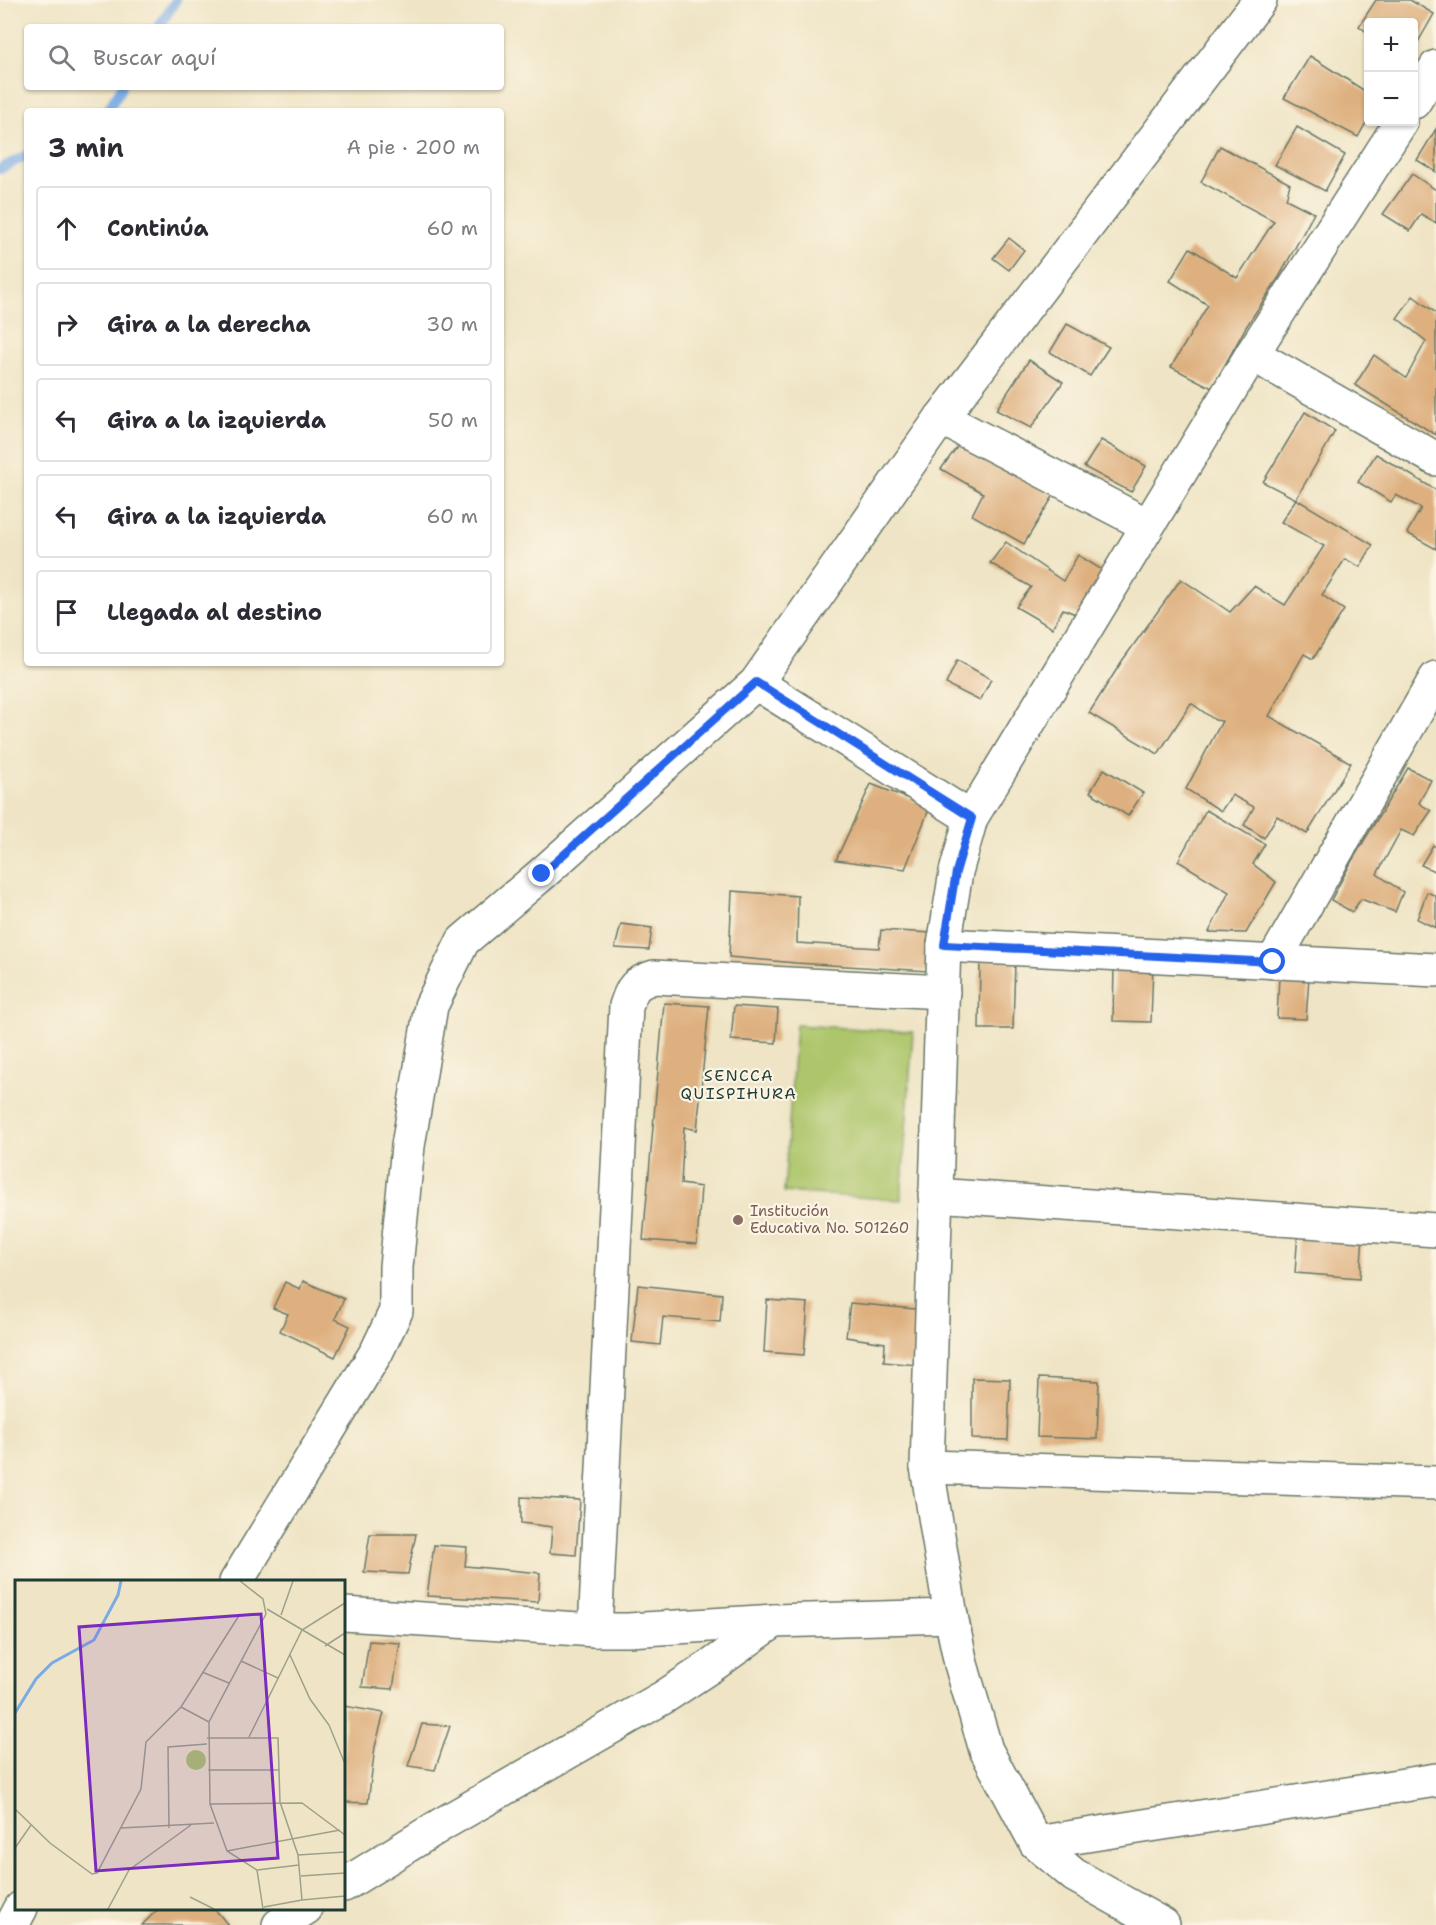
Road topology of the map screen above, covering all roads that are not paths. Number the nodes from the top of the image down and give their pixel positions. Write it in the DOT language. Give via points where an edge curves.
graph roads {
  1 [pos="1260,0"];
  2 [pos="1436,67"];
  3 [pos="1418,94"];
  4 [pos="1398,126"];
  5 [pos="1252,354"];
  6 [pos="941,418"];
  7 [pos="1436,459"];
  8 [pos="1147,525"];
  9 [pos="1436,678"];
  10 [pos="756,682"];
  11 [pos="972,818"];
  12 [pos="944,945"];
  13 [pos="1273,962"];
  14 [pos="1436,970"];
  15 [pos="943,992"];
  16 [pos="935,1195"];
  17 [pos="1436,1230"];
  18 [pos="927,1467"];
  19 [pos="1436,1483"];
  20 [pos="237,1580"];
  21 [pos="345,1614"];
  22 [pos="951,1616"];
  23 [pos="774,1621"];
  24 [pos="595,1630"];
  25 [pos="1436,1780"];
  26 [pos="1036,1843"];
  27 [pos="345,1884"];
  28 [pos="20,1910"];
  29 [pos="303,1910"];
  30 [pos="12,1925"];
  31 [pos="279,1925"];
  32 [pos="1163,1925"];
  1 -- 6 [label="street"];
  2 -- 3 [label="street"];
  4 -- 5 [label="street"];
  5 -- 7 [label="street"];
  5 -- 8 [label="street"];
  6 -- 8 [label="street"];
  6 -- 10 [label="street"];
  8 -- 11 [label="street"];
  9 -- 13 [label="street"];
  10 -- 11 [label="street"];
  10 -- 20 [label="street" via="463,941 430,1006 408,1146 396,1267 396,1311 377,1351"];
  11 -- 12 [label="street" via="956,872"];
  12 -- 13 [label="street"];
  12 -- 15 [label="street"];
  13 -- 14 [label="street"];
  15 -- 16 [label="street"];
  15 -- 24 [label="street" via="654,976 638,982 630,993 626,1006"];
  16 -- 17 [label="street"];
  16 -- 18 [label="street"];
  18 -- 19 [label="street"];
  18 -- 22 [label="street"];
  21 -- 24 [label="street"];
  22 -- 23 [label="street"];
  22 -- 26 [label="street" via="986,1750"];
  23 -- 24 [label="street"];
  23 -- 27 [label="street" via="664,1697"];
  25 -- 26 [label="street"];
  26 -- 32 [label="street" via="1074,1875"];
  28 -- 30 [label="street"];
  29 -- 31 [label="street"];
}
